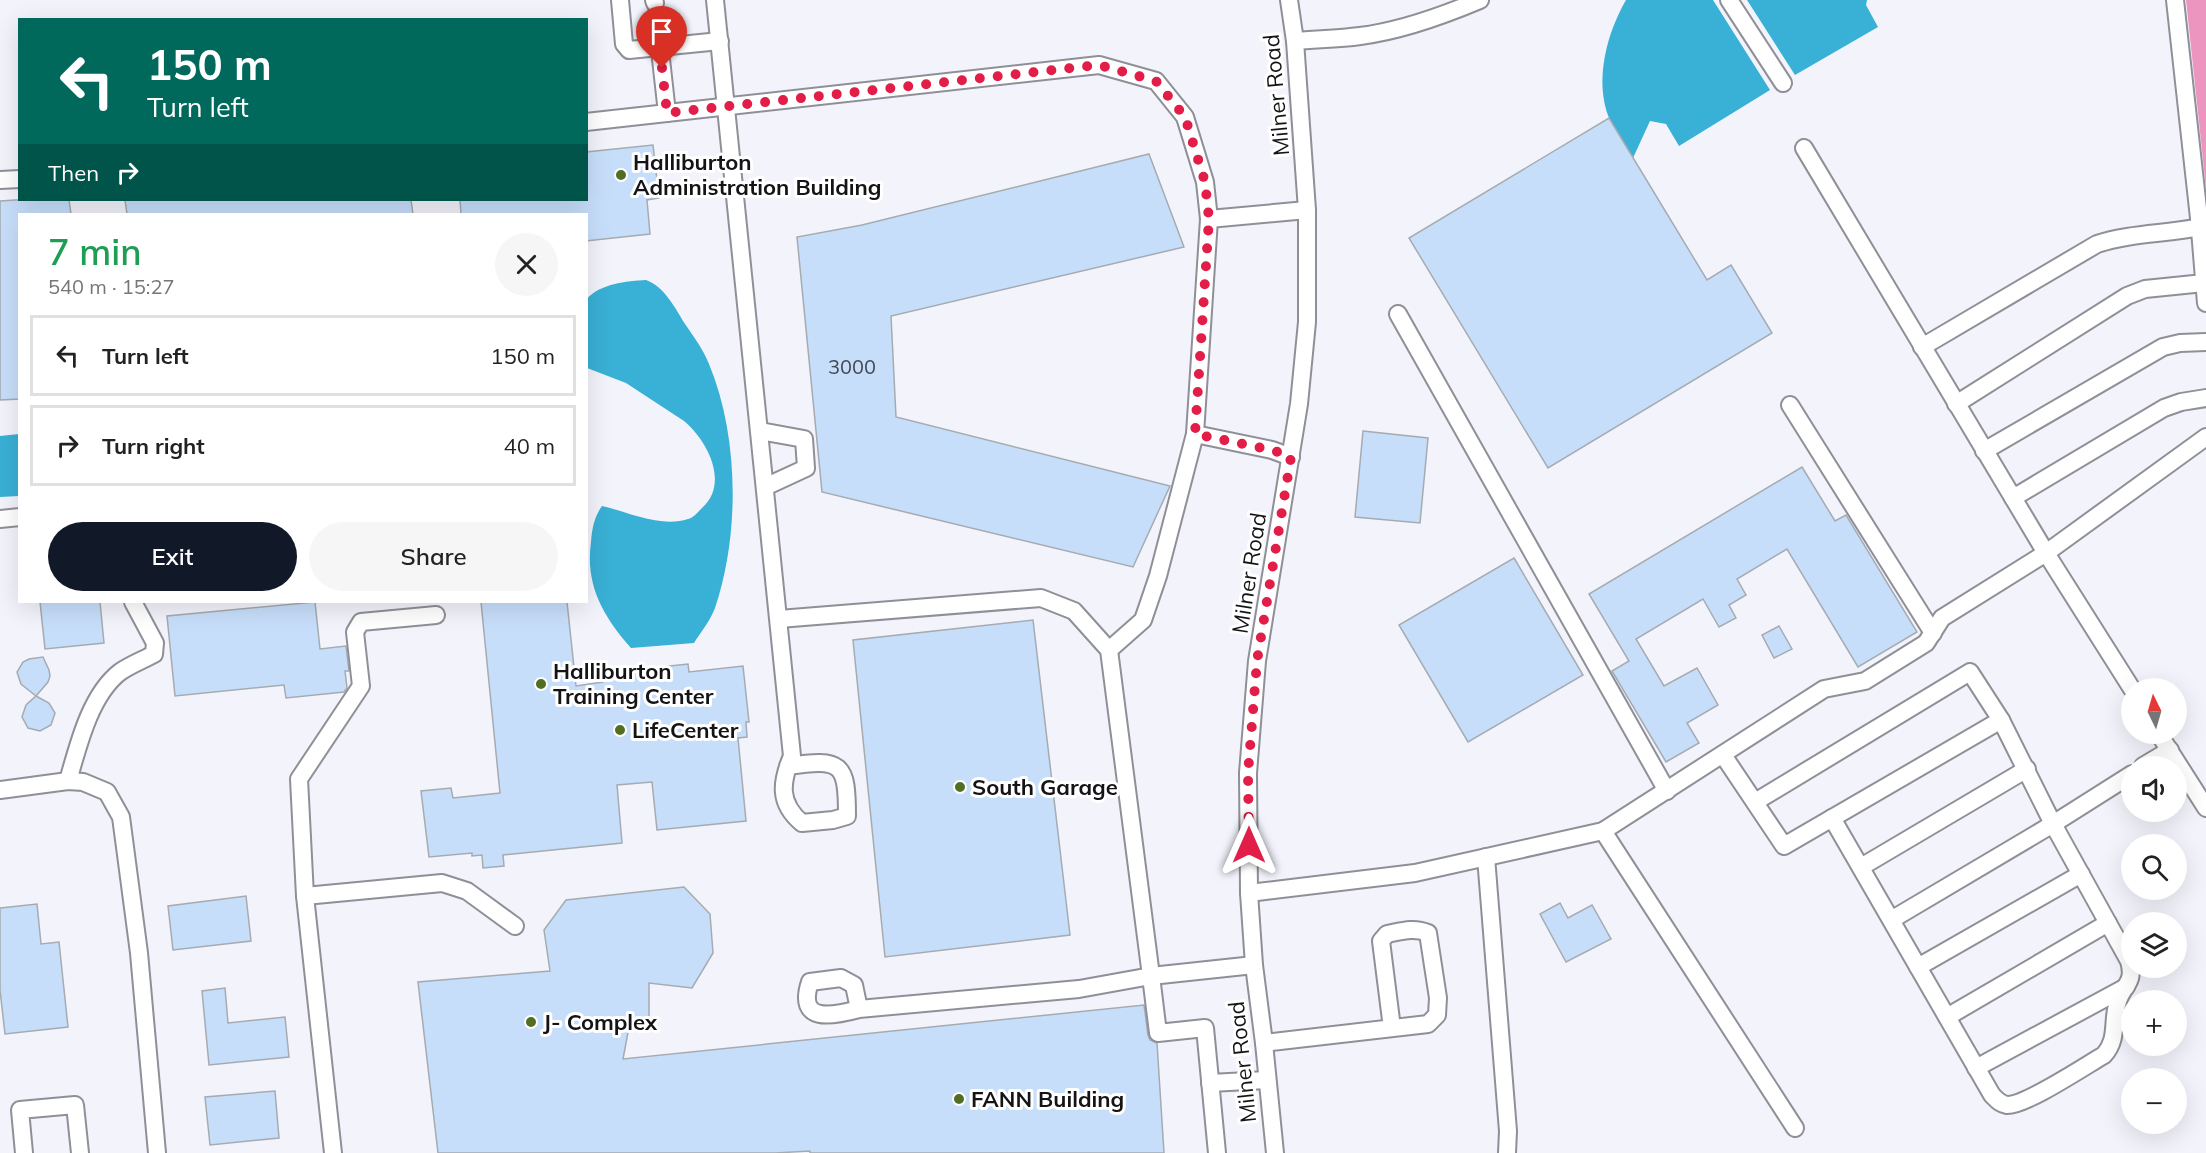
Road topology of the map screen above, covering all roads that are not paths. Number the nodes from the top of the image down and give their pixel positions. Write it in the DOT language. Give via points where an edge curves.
graph roads {
  1 [pos="620,0"];
  2 [pos="715,0"];
  3 [pos="1289,0"];
  4 [pos="1480,0"];
  5 [pos="1729,0"];
  6 [pos="2175,0"];
  7 [pos="659,40"];
  8 [pos="720,41"];
  9 [pos="1295,41"];
  10 [pos="1783,83"];
  11 [pos="727,107"];
  12 [pos="667,113"];
  13 [pos="588,122"];
  14 [pos="1804,148"];
  15 [pos="18,179"];
  16 [pos="0,180"];
  17 [pos="1307,210"];
  18 [pos="1209,219"];
  19 [pos="2200,227"];
  20 [pos="2204,283"];
  21 [pos="2206,303"];
  22 [pos="1398,314"];
  23 [pos="2206,342"];
  24 [pos="1922,347"];
  25 [pos="2206,398"];
  26 [pos="1956,404"];
  27 [pos="1790,405"];
  28 [pos="760,431"];
  29 [pos="1195,434"];
  30 [pos="2203,444"];
  31 [pos="1984,451"];
  32 [pos="1291,457"];
  33 [pos="765,487"];
  34 [pos="2013,498"];
  35 [pos="18,517"];
  36 [pos="0,519"];
  37 [pos="2046,553"];
  38 [pos="134,603"];
  39 [pos="436,615"];
  40 [pos="779,619"];
  41 [pos="1933,633"];
  42 [pos="1109,650"];
  43 [pos="2125,678"];
  44 [pos="2001,720"];
  45 [pos="2166,744"];
  46 [pos="2170,750"];
  47 [pos="1723,755"];
  48 [pos="2160,756"];
  49 [pos="788,766"];
  50 [pos="2027,769"];
  51 [pos="68,781"];
  52 [pos="2121,781"];
  53 [pos="0,790"];
  54 [pos="1667,791"];
  55 [pos="1755,802"];
  56 [pos="2206,808"];
  57 [pos="1832,818"];
  58 [pos="2053,824"];
  59 [pos="1603,831"];
  60 [pos="1486,857"];
  61 [pos="1861,867"];
  62 [pos="2081,874"];
  63 [pos="1249,892"];
  64 [pos="305,896"];
  65 [pos="1891,920"];
  66 [pos="2108,923"];
  67 [pos="515,926"];
  68 [pos="1254,965"];
  69 [pos="1918,967"];
  70 [pos="1151,975"];
  71 [pos="2126,987"];
  72 [pos="859,1009"];
  73 [pos="1947,1017"];
  74 [pos="1392,1028"];
  75 [pos="1264,1043"];
  76 [pos="1976,1068"];
  77 [pos="1267,1080"];
  78 [pos="1210,1083"];
  79 [pos="1795,1128"];
  80 [pos="24,1153"];
  81 [pos="80,1153"];
  82 [pos="157,1153"];
  83 [pos="333,1153"];
  84 [pos="1217,1153"];
  85 [pos="1275,1153"];
  86 [pos="1507,1153"];
  1 -- 7 [label="street" via="624,44 629,50"];
  2 -- 8 [label="street"];
  3 -- 9 [label="street, Milner Road"];
  4 -- 9 [label="street" via="1393,29"];
  5 -- 10 [label="street"];
  6 -- 19 [label="street"];
  7 -- 8 [label="street"];
  7 -- 12 [label="street"];
  8 -- 11 [label="street"];
  9 -- 17 [label="street, Milner Road"];
  11 -- 12 [label="street"];
  11 -- 18 [label="street" via="1099,65 1156,81 1185,117 1205,182"];
  11 -- 28 [label="street"];
  12 -- 13 [label="street"];
  14 -- 24 [label="street"];
  15 -- 16 [label="street"];
  17 -- 18 [label="street"];
  17 -- 32 [label="street, Milner Road" via="1307,322"];
  18 -- 29 [label="street"];
  19 -- 20 [label="street"];
  19 -- 24 [label="street" via="2117,237 2097,244"];
  20 -- 21 [label="street"];
  20 -- 26 [label="street" via="2145,289 2127,296"];
  22 -- 54 [label="street"];
  23 -- 31 [label="street" via="2163,347"];
  24 -- 26 [label="street"];
  25 -- 34 [label="street" via="2164,408"];
  26 -- 31 [label="street"];
  27 -- 41 [label="street"];
  28 -- 33 [label="street"];
  28 -- 33 [label="street" via="804,439 806,468"];
  29 -- 32 [label="street"];
  29 -- 42 [label="street" via="1143,620"];
  30 -- 37 [label="street"];
  31 -- 34 [label="street"];
  32 -- 63 [label="street, Milner Road" via="1257,661 1248,773"];
  33 -- 40 [label="street"];
  34 -- 37 [label="street"];
  35 -- 36 [label="street"];
  37 -- 41 [label="street" via="1942,618"];
  37 -- 43 [label="street"];
  38 -- 51 [label="street" via="155,643 154,654 119,673 99,697 81,732"];
  39 -- 64 [label="street" via="361,622 355,632 361,686 299,779"];
  40 -- 42 [label="street" via="1041,598 1074,610"];
  40 -- 49 [label="street" via="792,756"];
  41 -- 47 [label="street" via="1926,643 1865,681 1824,689"];
  42 -- 70 [label="street"];
  44 -- 50 [label="street"];
  44 -- 55 [label="street" via="1970,672"];
  44 -- 57 [label="street"];
  45 -- 46 [label="street"];
  46 -- 48 [label="street"];
  46 -- 56 [label="street"];
  47 -- 54 [label="street"];
  47 -- 55 [label="street"];
  49 -- 49 [label="street" via="785,803 802,823 847,816 843,772 836,765"];
  50 -- 58 [label="street"];
  50 -- 61 [label="street"];
  51 -- 53 [label="street"];
  51 -- 82 [label="street" via="83,782 108,792 122,817"];
  52 -- 58 [label="street"];
  54 -- 59 [label="street"];
  55 -- 57 [label="street" via="1784,846"];
  57 -- 61 [label="street"];
  58 -- 62 [label="street"];
  58 -- 65 [label="street"];
  59 -- 60 [label="street"];
  59 -- 79 [label="street"];
  60 -- 63 [label="street" via="1415,873"];
  60 -- 86 [label="street"];
  61 -- 65 [label="street"];
  62 -- 66 [label="street"];
  62 -- 69 [label="street"];
  63 -- 68 [label="street, Milner Road"];
  64 -- 67 [label="street" via="442,883 467,891"];
  64 -- 83 [label="street"];
  65 -- 69 [label="street"];
  66 -- 71 [label="street" via="2132,970"];
  66 -- 73 [label="street"];
  68 -- 70 [label="street"];
  68 -- 75 [label="street, Milner Road"];
  69 -- 73 [label="street"];
  70 -- 72 [label="street" via="1079,989"];
  70 -- 78 [label="street" via="1158,1033 1205,1029"];
  71 -- 76 [label="street"];
  71 -- 76 [label="street" via="2117,1005 2111,1047 2104,1055 2035,1095 2010,1105 1999,1103"];
  73 -- 76 [label="street"];
  74 -- 74 [label="street" via="1428,1024 1437,1015 1428,933 1420,930 1387,934 1382,941"];
  74 -- 75 [label="street"];
  75 -- 77 [label="street, Milner Road"];
  77 -- 78 [label="street"];
  77 -- 85 [label="street, Milner Road"];
  78 -- 84 [label="street"];
  80 -- 81 [label="street" via="20,1110 75,1105"];
}
